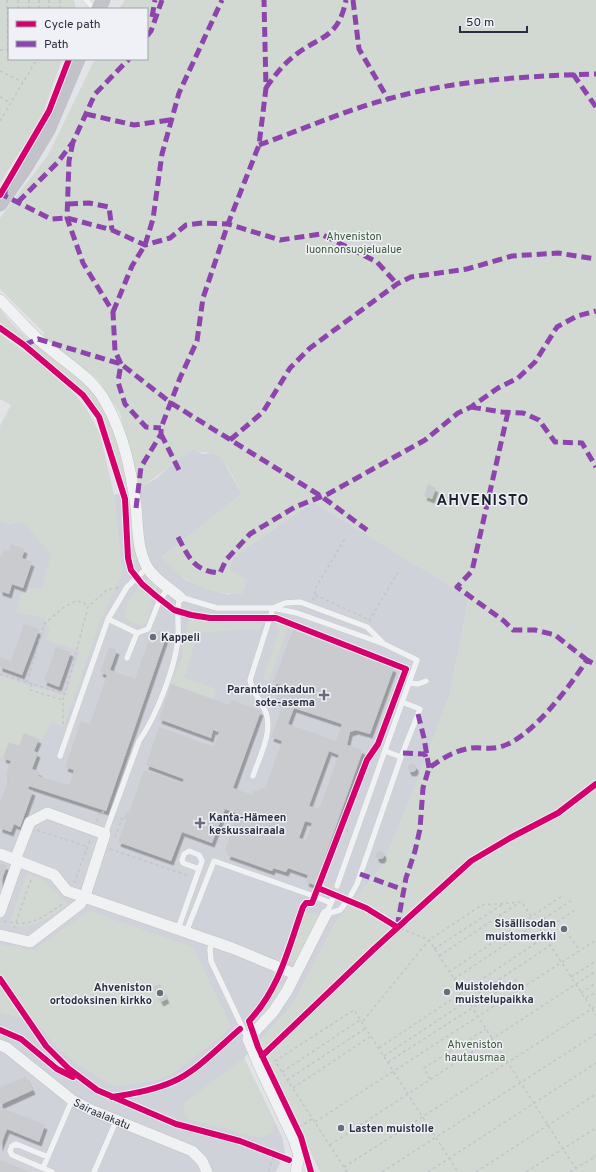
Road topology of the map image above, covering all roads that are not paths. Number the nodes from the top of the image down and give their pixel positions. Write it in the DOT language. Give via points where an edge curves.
graph roads {
  1 [pos="86,0"];
  2 [pos="93,8"];
  3 [pos="78,60"];
  4 [pos="0,204"];
  5 [pos="0,300"];
  6 [pos="147,568"];
  7 [pos="169,588"];
  8 [pos="180,597"];
  9 [pos="273,608"];
  10 [pos="108,619"];
  11 [pos="137,633"];
  12 [pos="384,644"];
  13 [pos="127,658"];
  14 [pos="426,681"];
  15 [pos="409,683"];
  16 [pos="402,702"];
  17 [pos="385,751"];
  18 [pos="60,756"];
  19 [pos="401,757"];
  20 [pos="253,776"];
  21 [pos="105,834"];
  22 [pos="0,854"];
  23 [pos="16,861"];
  24 [pos="199,869"];
  25 [pos="337,886"];
  26 [pos="335,894"];
  27 [pos="350,895"];
  28 [pos="85,896"];
  29 [pos="347,901"];
  30 [pos="331,903"];
  31 [pos="0,912"];
  32 [pos="326,914"];
  33 [pos="182,930"];
  34 [pos="0,935"];
  35 [pos="212,941"];
  36 [pos="295,974"];
  37 [pos="248,1039"];
  38 [pos="0,1045"];
  39 [pos="72,1100"];
  40 [pos="116,1121"];
  41 [pos="48,1157"];
  42 [pos="43,1168"];
  43 [pos="298,1169"];
  44 [pos="52,1172"];
  45 [pos="94,1172"];
  46 [pos="207,1172"];
  1 -- 2 [label="lane"];
  3 -- 4 [label="main road" via="48,130"];
  5 -- 6 [label="street" via="38,339 94,386 106,402 120,430 128,460 140,551"];
  6 -- 7 [label="street"];
  6 -- 10 [label="lane" via="127,587"];
  7 -- 8 [label="street"];
  7 -- 11 [label="lane" via="160,599 148,629"];
  8 -- 9 [label="lane" via="217,608"];
  8 -- 21 [label="lane" via="174,663 149,728 139,741"];
  9 -- 12 [label="lane"];
  9 -- 12 [label="lane" via="285,603 300,602 366,627"];
  9 -- 20 [label="lane" via="250,680 268,720 268,733"];
  10 -- 11 [label="lane"];
  10 -- 18 [label="lane"];
  11 -- 13 [label="lane"];
  12 -- 15 [label="lane" via="417,660"];
  14 -- 15 [label="lane" via="418,684"];
  15 -- 16 [label="lane"];
  16 -- 17 [label="lane"];
  16 -- 19 [label="lane" via="420,709"];
  17 -- 19 [label="lane"];
  17 -- 25 [label="lane"];
  19 -- 27 [label="lane" via="357,884"];
  21 -- 23 [label="street" via="47,813 30,822"];
  21 -- 28 [label="street"];
  22 -- 23 [label="street"];
  23 -- 28 [label="street" via="54,875 67,891"];
  23 -- 31 [label="street"];
  24 -- 33 [label="lane"];
  26 -- 30 [label="lane"];
  28 -- 33 [label="street"];
  28 -- 34 [label="street" via="80,904 30,942"];
  29 -- 32 [label="lane" via="340,910"];
  30 -- 32 [label="lane"];
  30 -- 33 [label="lane, bridge" via="214,861 194,912"];
  32 -- 36 [label="street"];
  33 -- 35 [label="street"];
  35 -- 36 [label="street"];
  35 -- 37 [label="lane" via="211,961"];
  36 -- 37 [label="street" via="273,1012"];
  37 -- 43 [label="street" via="295,1142 299,1156"];
  38 -- 39 [label="street, Sairaalakatu"];
  39 -- 40 [label="street, Sairaalakatu"];
  39 -- 41 [label="lane"];
  40 -- 45 [label="lane"];
  40 -- 46 [label="street, Sairaalakatu" via="192,1152 202,1161"];
  41 -- 42 [label="lane"];
  41 -- 42 [label="lane" via="16,1144 12,1146 12,1155"];
  42 -- 44 [label="lane"];
}
